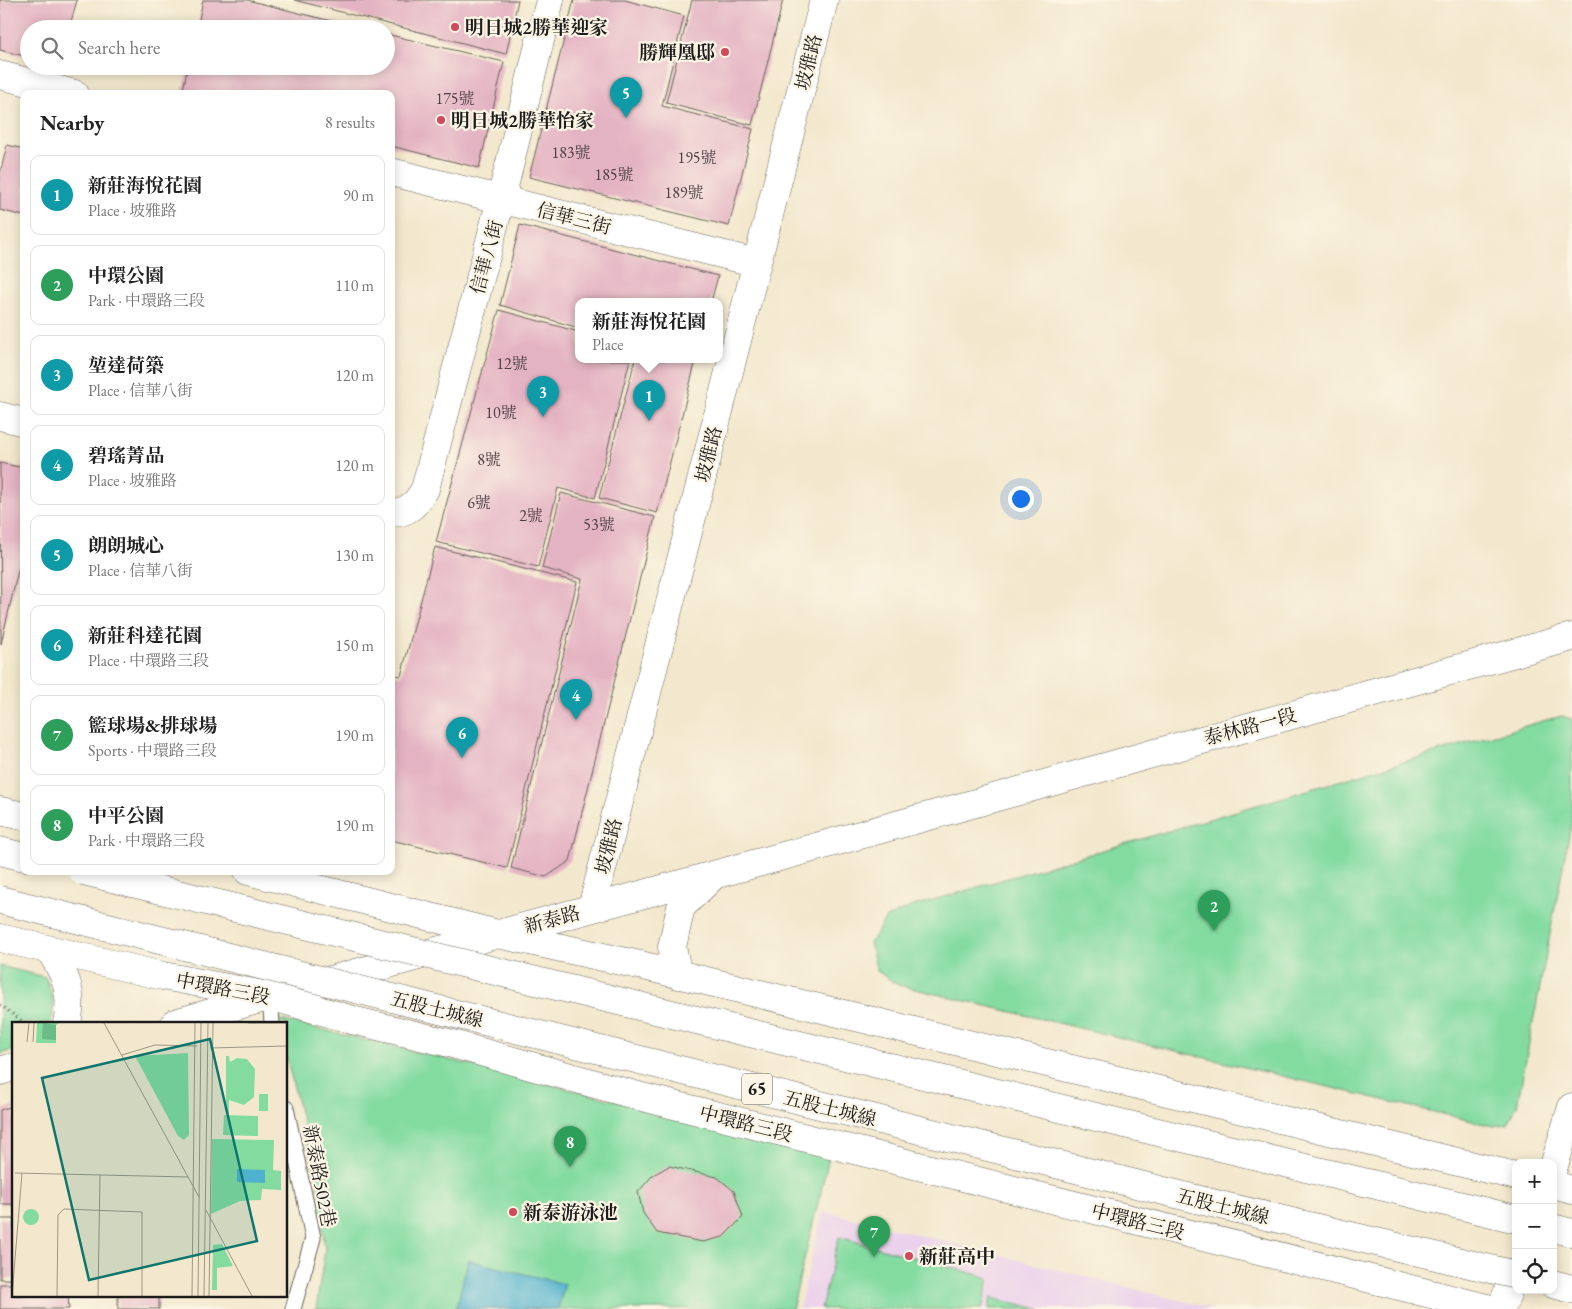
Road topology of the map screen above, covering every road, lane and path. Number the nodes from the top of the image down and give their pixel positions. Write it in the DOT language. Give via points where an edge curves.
graph roads {
  1 [pos="550,0"];
  2 [pos="824,0"];
  3 [pos="0,75"];
  4 [pos="59,90"];
  5 [pos="395,173"];
  6 [pos="501,199"];
  7 [pos="757,263"];
  8 [pos="0,416"];
  9 [pos="20,421"];
  10 [pos="401,511"];
  11 [pos="1572,637"];
  12 [pos="0,810"];
  13 [pos="20,815"];
  14 [pos="928,816"];
  15 [pos="0,851"];
  16 [pos="20,856"];
  17 [pos="715,874"];
  18 [pos="99,875"];
  19 [pos="264,875"];
  20 [pos="0,900"];
  21 [pos="592,908"];
  22 [pos="498,934"];
  23 [pos="0,938"];
  24 [pos="50,950"];
  25 [pos="678,974"];
  26 [pos="0,1005"];
  27 [pos="271,1010"];
  28 [pos="24,1022"];
  29 [pos="67,1022"];
  30 [pos="182,1022"];
  31 [pos="1572,1107"];
  32 [pos="288,1118"];
  33 [pos="1556,1159"];
  34 [pos="1512,1175"];
  35 [pos="1557,1186"];
  36 [pos="1572,1190"];
  37 [pos="1512,1218"];
  38 [pos="1557,1229"];
  39 [pos="1572,1233"];
  40 [pos="1512,1275"];
  41 [pos="1512,1281"];
  42 [pos="1557,1285"];
  43 [pos="1572,1289"];
  44 [pos="293,1309"];
  45 [pos="1491,1309"];
  46 [pos="1501,1309"];
  1 -- 6 [label="main road, 信華八街"];
  2 -- 7 [label="main road, 坡雅路"];
  3 -- 4 [label="main road"];
  5 -- 6 [label="main road, 信華三街"];
  6 -- 7 [label="main road, 信華三街"];
  6 -- 10 [label="main road, 信華八街" via="426,489 418,501"];
  7 -- 21 [label="main road, 坡雅路"];
  8 -- 9 [label="main road"];
  11 -- 14 [label="main road, 泰林路一段"];
  12 -- 13 [label="main road"];
  14 -- 17 [label="main road, 新泰路"];
  15 -- 16 [label="main road"];
  17 -- 21 [label="main road, 新泰路"];
  17 -- 25 [label="main road" via="681,907 672,947"];
  18 -- 37 [label="main road, bridge"];
  19 -- 22 [label="main road"];
  20 -- 40 [label="main road, 五股土城線 / 65, bridge"];
  21 -- 22 [label="main road, 新泰路"];
  22 -- 25 [label="main road"];
  22 -- 27 [label="main road, 新泰路"];
  23 -- 24 [label="main road, 中環路三段"];
  24 -- 27 [label="main road, 中環路三段" via="162,976"];
  24 -- 29 [label="main road" via="63,971 70,994"];
  25 -- 34 [label="main road"];
  26 -- 28 [label="path"];
  27 -- 30 [label="main road, 新泰路"];
  27 -- 45 [label="main road, 中環路三段" via="356,1021 449,1043 648,1098"];
  31 -- 33 [label="main road"];
  32 -- 44 [label="lane, 新泰路502巷" via="313,1238"];
  35 -- 36 [label="main road"];
  38 -- 39 [label="main road"];
  41 -- 46 [label="main road"];
  42 -- 43 [label="main road"];
}
